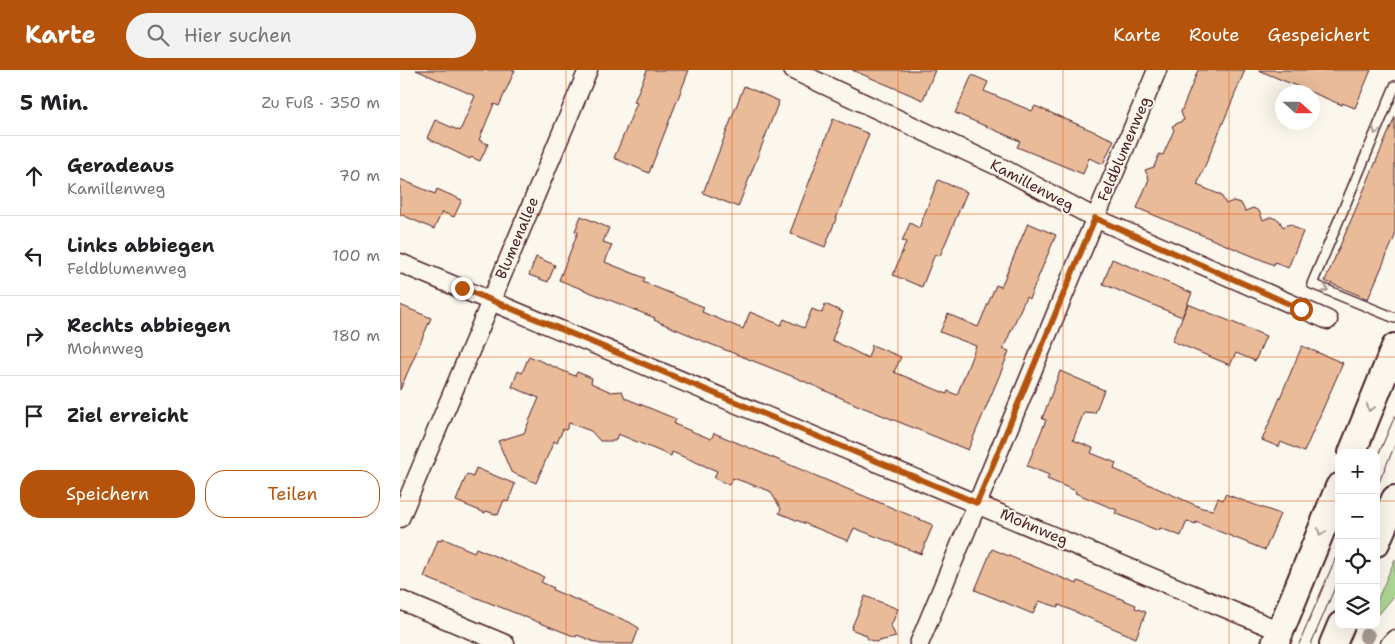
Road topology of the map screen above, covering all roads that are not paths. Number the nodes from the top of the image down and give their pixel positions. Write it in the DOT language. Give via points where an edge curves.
graph roads {
  1 [pos="588,70"];
  2 [pos="793,70"];
  3 [pos="1157,70"];
  4 [pos="1395,86"];
  5 [pos="1095,218"];
  6 [pos="400,264"];
  7 [pos="490,300"];
  8 [pos="1395,318"];
  9 [pos="1328,320"];
  10 [pos="1393,358"];
  11 [pos="1354,449"];
  12 [pos="1336,494"];
  13 [pos="1395,499"];
  14 [pos="977,503"];
  15 [pos="400,518"];
  16 [pos="1378,539"];
  17 [pos="400,600"];
  18 [pos="1339,629"];
  19 [pos="1278,638"];
  20 [pos="1395,639"];
  21 [pos="505,644"];
  22 [pos="919,644"];
  23 [pos="1333,644"];
  24 [pos="1390,644"];
  1 -- 7 [label="street, Blumenallee"];
  2 -- 5 [label="street, Kamillenweg" via="1002,168"];
  3 -- 5 [label="street, Feldblumenweg"];
  4 -- 8 [label="lane, one-way" via="1312,284"];
  5 -- 9 [label="street, Kamillenweg"];
  5 -- 14 [label="street, Feldblumenweg"];
  6 -- 7 [label="street, Mohnweg"];
  7 -- 14 [label="street, Mohnweg"];
  7 -- 15 [label="street, Blumenallee"];
  10 -- 11 [label="main road, one-way"];
  12 -- 19 [label="main road, one-way"];
  13 -- 16 [label="main road"];
  14 -- 19 [label="street, Mohnweg"];
  14 -- 22 [label="street, Feldblumenweg"];
  17 -- 21 [label="street"];
  18 -- 23 [label="main road"];
  20 -- 24 [label="street"];
}
